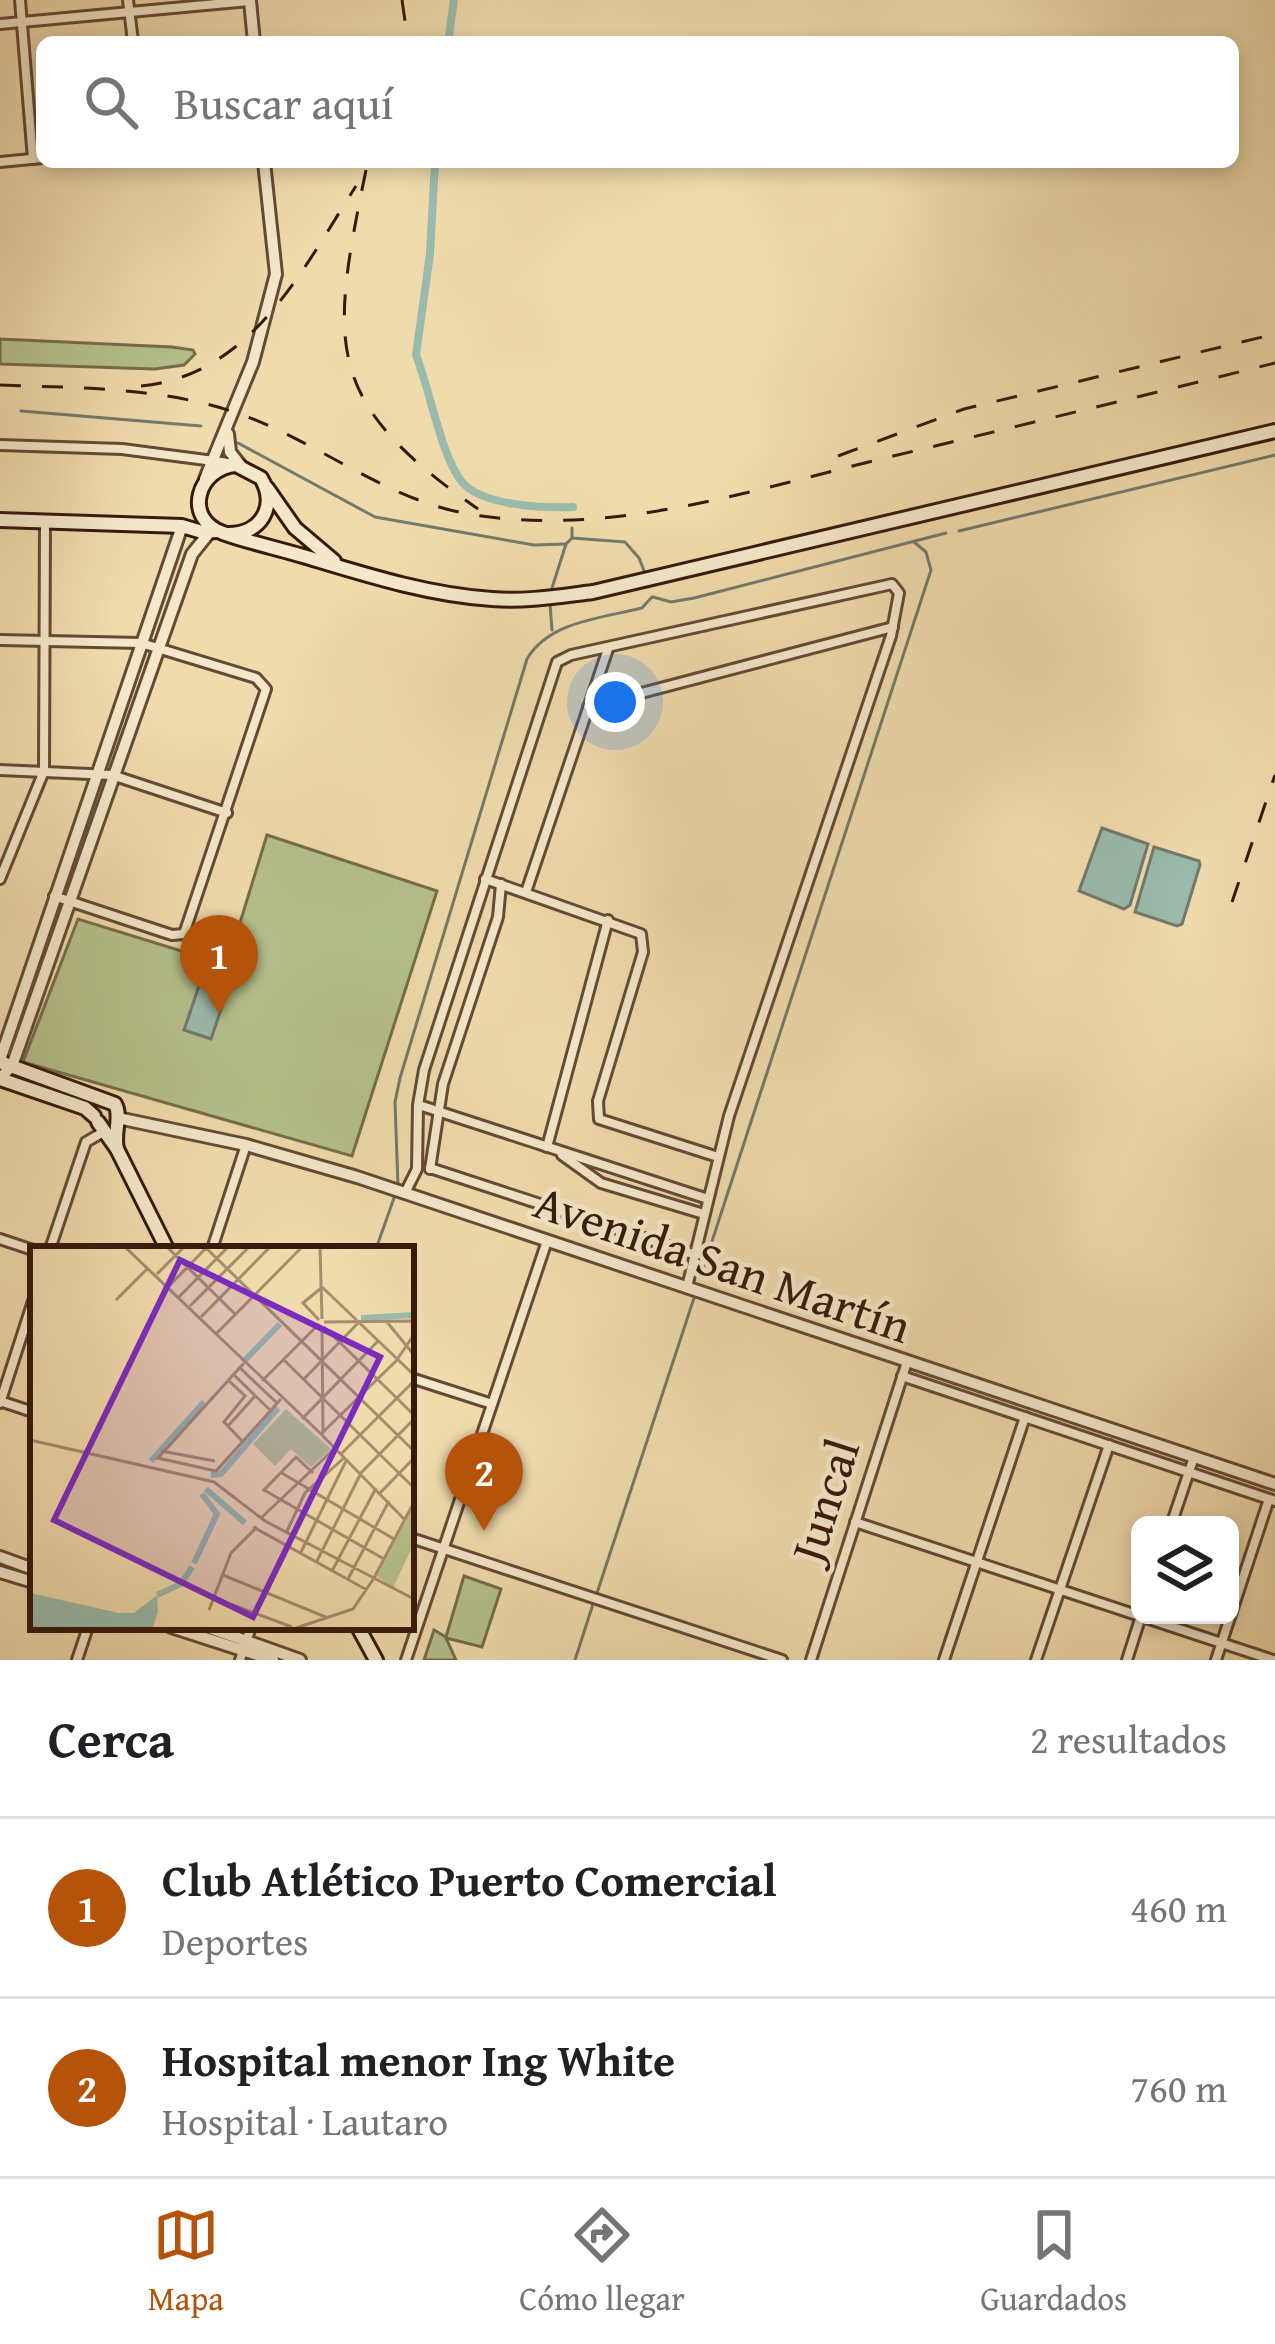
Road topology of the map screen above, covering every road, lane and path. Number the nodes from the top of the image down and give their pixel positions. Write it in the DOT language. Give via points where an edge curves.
graph roads {
  1 [pos="20,0"];
  2 [pos="128,0"];
  3 [pos="250,0"];
  4 [pos="130,12"];
  5 [pos="22,22"];
  6 [pos="0,24"];
  7 [pos="132,36"];
  8 [pos="253,36"];
  9 [pos="36,142"];
  10 [pos="36,159"];
  11 [pos="0,162"];
  12 [pos="265,168"];
  13 [pos="228,424"];
  14 [pos="1275,431"];
  15 [pos="0,445"];
  16 [pos="212,460"];
  17 [pos="238,465"];
  18 [pos="202,484"];
  19 [pos="266,487"];
  20 [pos="0,520"];
  21 [pos="45,522"];
  22 [pos="182,526"];
  23 [pos="218,533"];
  24 [pos="345,568"];
  25 [pos="892,627"];
  26 [pos="0,640"];
  27 [pos="44,641"];
  28 [pos="141,644"];
  29 [pos="159,647"];
  30 [pos="608,648"];
  31 [pos="588,707"];
  32 [pos="0,770"];
  33 [pos="44,771"];
  34 [pos="97,772"];
  35 [pos="112,775"];
  36 [pos="227,813"];
  37 [pos="0,879"];
  38 [pos="485,879"];
  39 [pos="501,884"];
  40 [pos="526,892"];
  41 [pos="54,896"];
  42 [pos="69,902"];
  43 [pos="608,920"];
  44 [pos="4,1063"];
  45 [pos="0,1078"];
  46 [pos="418,1105"];
  47 [pos="439,1112"];
  48 [pos="108,1116"];
  49 [pos="246,1145"];
  50 [pos="552,1148"];
  51 [pos="718,1157"];
  52 [pos="418,1165"];
  53 [pos="430,1169"];
  54 [pos="405,1193"];
  55 [pos="708,1199"];
  56 [pos="704,1214"];
  57 [pos="0,1239"];
  58 [pos="547,1241"];
  59 [pos="51,1246"];
  60 [pos="166,1246"];
  61 [pos="213,1246"];
  62 [pos="30,1249"];
  63 [pos="696,1255"];
  64 [pos="686,1288"];
  65 [pos="30,1310"];
  66 [pos="907,1362"];
  67 [pos="902,1376"];
  68 [pos="414,1379"];
  69 [pos="0,1402"];
  70 [pos="489,1403"];
  71 [pos="30,1411"];
  72 [pos="1024,1417"];
  73 [pos="1109,1445"];
  74 [pos="1194,1457"];
  75 [pos="1189,1472"];
  76 [pos="1275,1484"];
  77 [pos="1272,1500"];
  78 [pos="1174,1516"];
  79 [pos="855,1522"];
  80 [pos="414,1539"];
  81 [pos="444,1549"];
  82 [pos="0,1558"];
  83 [pos="976,1562"];
  84 [pos="30,1568"];
  85 [pos="0,1572"];
  86 [pos="30,1581"];
  87 [pos="1060,1589"];
  88 [pos="1131,1613"];
  89 [pos="1138,1624"];
  90 [pos="1165,1624"];
  91 [pos="87,1630"];
  92 [pos="180,1630"];
  93 [pos="212,1630"];
  94 [pos="359,1630"];
  95 [pos="1222,1643"];
  96 [pos="243,1651"];
  97 [pos="373,1658"];
  98 [pos="77,1660"];
  99 [pos="273,1660"];
  100 [pos="300,1660"];
  101 [pos="406,1660"];
  102 [pos="782,1660"];
  103 [pos="811,1660"];
  104 [pos="944,1660"];
  105 [pos="1036,1660"];
  106 [pos="1126,1660"];
  107 [pos="1216,1660"];
  108 [pos="1273,1660"];
  1 -- 5 [label="street"];
  2 -- 4 [label="street"];
  3 -- 4 [label="street"];
  3 -- 8 [label="street"];
  4 -- 5 [label="street"];
  4 -- 7 [label="street"];
  5 -- 6 [label="street"];
  5 -- 9 [label="street"];
  10 -- 11 [label="street"];
  12 -- 13 [label="street" via="276,274"];
  13 -- 16 [label="street"];
  13 -- 17 [label="street"];
  14 -- 24 [label="main road" via="593,592 491,599"];
  15 -- 16 [label="street"];
  16 -- 17 [label="street"];
  16 -- 18 [label="street"];
  17 -- 18 [label="main road" via="213,471"];
  17 -- 19 [label="main road"];
  18 -- 22 [label="main road"];
  18 -- 23 [label="main road" via="201,512"];
  19 -- 23 [label="main road" via="268,508 256,526"];
  19 -- 24 [label="main road" via="304,538"];
  20 -- 21 [label="main road"];
  21 -- 22 [label="main road"];
  21 -- 27 [label="street"];
  22 -- 23 [label="main road"];
  22 -- 28 [label="street"];
  23 -- 24 [label="main road"];
  23 -- 29 [label="street" via="195,548"];
  25 -- 30 [label="street" via="899,593 886,583"];
  25 -- 31 [label="street"];
  25 -- 51 [label="street"];
  26 -- 27 [label="street"];
  27 -- 28 [label="street"];
  27 -- 33 [label="street"];
  28 -- 29 [label="street"];
  28 -- 34 [label="street"];
  29 -- 35 [label="street"];
  29 -- 36 [label="street" via="265,686"];
  30 -- 31 [label="street"];
  30 -- 38 [label="street" via="553,668"];
  31 -- 40 [label="street"];
  32 -- 33 [label="street"];
  33 -- 34 [label="street"];
  33 -- 37 [label="street"];
  34 -- 35 [label="street"];
  34 -- 41 [label="street"];
  35 -- 36 [label="street"];
  35 -- 42 [label="street"];
  36 -- 42 [label="street" via="184,934"];
  38 -- 39 [label="street"];
  38 -- 46 [label="street"];
  39 -- 40 [label="street"];
  39 -- 47 [label="street"];
  40 -- 43 [label="street"];
  41 -- 42 [label="street"];
  41 -- 44 [label="street"];
  42 -- 44 [label="street"];
  43 -- 50 [label="street"];
  43 -- 51 [label="street" via="644,941 599,1119"];
  44 -- 45 [label="street"];
  44 -- 48 [label="main road, Avenida San Martín"];
  45 -- 48 [label="main road, Avenida San Martín"];
  46 -- 47 [label="street"];
  46 -- 52 [label="street"];
  47 -- 50 [label="street"];
  47 -- 53 [label="street"];
  48 -- 49 [label="street, Avenida San Martín"];
  48 -- 59 [label="street" via="86,1142"];
  48 -- 60 [label="main road"];
  49 -- 54 [label="street, Avenida San Martín"];
  49 -- 61 [label="street"];
  50 -- 55 [label="street"];
  50 -- 56 [label="street" via="601,1183"];
  51 -- 55 [label="street"];
  52 -- 53 [label="street"];
  52 -- 54 [label="street"];
  53 -- 63 [label="street"];
  54 -- 58 [label="street, Avenida San Martín"];
  55 -- 56 [label="street"];
  56 -- 63 [label="street"];
  57 -- 62 [label="street"];
  58 -- 64 [label="street, Avenida San Martín"];
  58 -- 70 [label="street"];
  63 -- 64 [label="street"];
  64 -- 66 [label="street, Avenida San Martín"];
  65 -- 69 [label="street"];
  66 -- 67 [label="street, Juncal"];
  66 -- 74 [label="street, Avenida San Martín"];
  67 -- 72 [label="street, Avenida San Martín"];
  67 -- 79 [label="street, Juncal"];
  68 -- 70 [label="street"];
  69 -- 71 [label="street"];
  70 -- 81 [label="street"];
  72 -- 73 [label="street, Avenida San Martín"];
  72 -- 83 [label="street"];
  73 -- 75 [label="street, Avenida San Martín"];
  73 -- 87 [label="street"];
  74 -- 75 [label="street"];
  74 -- 76 [label="street, Avenida San Martín"];
  75 -- 77 [label="street, Avenida San Martín"];
  75 -- 78 [label="street"];
  77 -- 95 [label="street"];
  79 -- 83 [label="street"];
  79 -- 103 [label="street, Juncal"];
  80 -- 81 [label="street"];
  81 -- 101 [label="street"];
  81 -- 102 [label="street"];
  82 -- 84 [label="street"];
  83 -- 87 [label="street"];
  83 -- 104 [label="street"];
  85 -- 86 [label="street"];
  87 -- 88 [label="street"];
  87 -- 105 [label="street"];
  89 -- 106 [label="street"];
  90 -- 95 [label="street"];
  91 -- 98 [label="street"];
  92 -- 96 [label="street"];
  93 -- 96 [label="street"];
  94 -- 97 [label="main road"];
  95 -- 107 [label="street"];
  95 -- 108 [label="street"];
  96 -- 99 [label="street"];
  96 -- 100 [label="street"];
}
